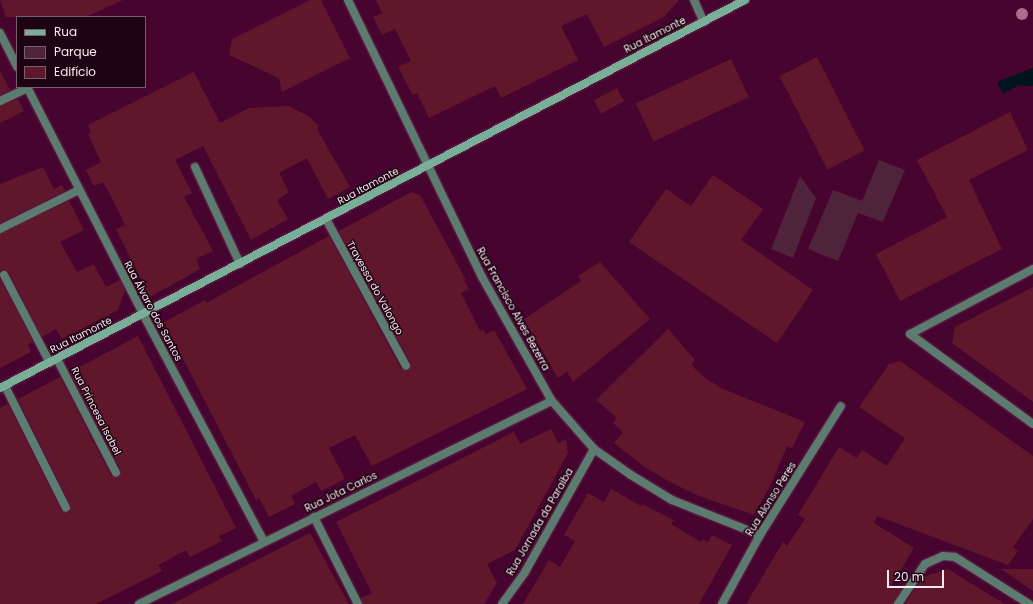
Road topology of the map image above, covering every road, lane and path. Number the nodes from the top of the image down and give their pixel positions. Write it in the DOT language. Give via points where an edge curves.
graph roads {
  1 [pos="348,0"];
  2 [pos="694,0"];
  3 [pos="745,0"];
  4 [pos="704,22"];
  5 [pos="0,33"];
  6 [pos="16,65"];
  7 [pos="25,88"];
  8 [pos="28,88"];
  9 [pos="0,101"];
  10 [pos="427,166"];
  11 [pos="195,167"];
  12 [pos="79,190"];
  13 [pos="326,219"];
  14 [pos="0,229"];
  15 [pos="240,264"];
  16 [pos="1033,269"];
  17 [pos="4,275"];
  18 [pos="143,314"];
  19 [pos="54,361"];
  20 [pos="406,366"];
  21 [pos="2,387"];
  22 [pos="552,400"];
  23 [pos="841,406"];
  24 [pos="1033,424"];
  25 [pos="594,449"];
  26 [pos="116,473"];
  27 [pos="66,508"];
  28 [pos="314,517"];
  29 [pos="760,534"];
  30 [pos="264,542"];
  31 [pos="139,604"];
  32 [pos="358,604"];
  33 [pos="502,604"];
  34 [pos="722,604"];
  35 [pos="898,604"];
  36 [pos="1029,604"];
  1 -- 10 [label="street, Rua Francisco Alves Bezerra"];
  2 -- 4 [label="street"];
  3 -- 4 [label="street, Rua Itamonte"];
  4 -- 10 [label="street, Rua Itamonte"];
  5 -- 6 [label="street"];
  7 -- 9 [label="street"];
  8 -- 12 [label="street, Rua Álvaro dos Santos"];
  10 -- 13 [label="street, Rua Itamonte"];
  10 -- 22 [label="street, Rua Francisco Alves Bezerra" via="482,277"];
  11 -- 15 [label="street"];
  12 -- 14 [label="street"];
  12 -- 18 [label="street, Rua Álvaro dos Santos"];
  13 -- 15 [label="street, Rua Itamonte"];
  13 -- 20 [label="street, Travessa do Valongo"];
  15 -- 18 [label="street, Rua Itamonte"];
  16 -- 24 [label="street" via="910,334"];
  17 -- 19 [label="street, Rua Princesa Isabel"];
  18 -- 19 [label="street, Rua Itamonte"];
  18 -- 30 [label="street, Rua Álvaro dos Santos"];
  19 -- 21 [label="street, Rua Itamonte"];
  19 -- 26 [label="street, Rua Princesa Isabel"];
  21 -- 27 [label="street"];
  22 -- 25 [label="street, Rua Francisco Alves Bezerra"];
  22 -- 28 [label="street, Rua Jota Carlos"];
  23 -- 29 [label="street, Rua Alonso Peres"];
  25 -- 29 [label="street, Rua Francisco Alves Bezerra" via="672,500"];
  25 -- 33 [label="street, Rua Jornada da Paraiba" via="525,572"];
  28 -- 30 [label="street, Rua Jota Carlos"];
  28 -- 32 [label="street"];
  29 -- 34 [label="street, Rua Alonso Peres"];
  30 -- 31 [label="street, Rua Jota Carlos"];
  35 -- 36 [label="street" via="925,564 943,556 954,557"];
}
